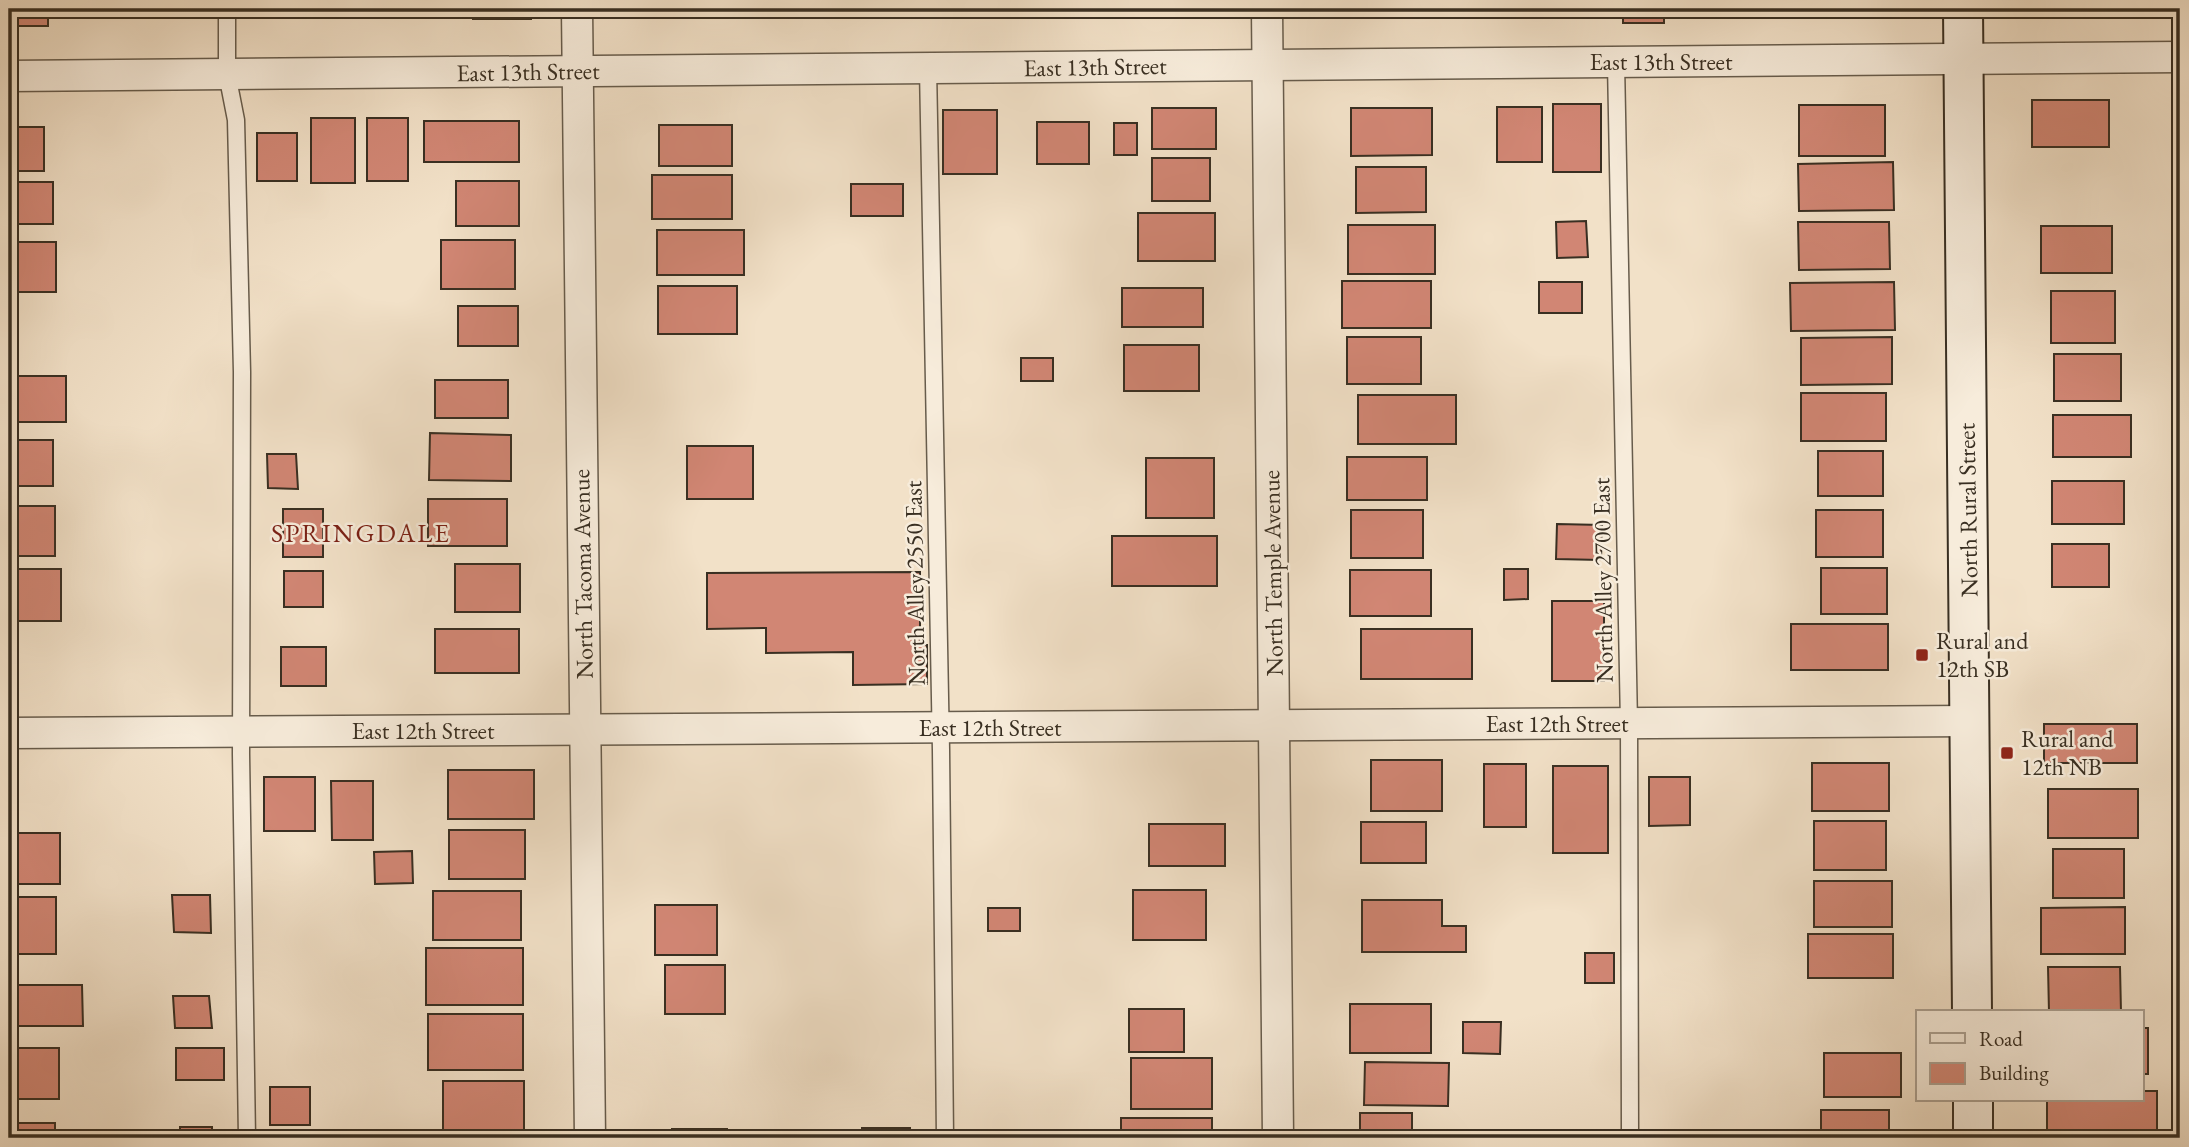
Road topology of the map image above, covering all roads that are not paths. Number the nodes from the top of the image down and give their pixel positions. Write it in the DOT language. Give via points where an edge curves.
graph roads {
  1 [pos="227,9"];
  2 [pos="577,9"];
  3 [pos="1267,9"];
  4 [pos="1963,9"];
  5 [pos="2180,57"];
  6 [pos="1964,60"];
  7 [pos="1616,62"];
  8 [pos="1268,65"];
  9 [pos="928,68"];
  10 [pos="578,72"];
  11 [pos="227,74"];
  12 [pos="9,76"];
  13 [pos="1970,721"];
  14 [pos="1629,724"];
  15 [pos="1274,726"];
  16 [pos="940,728"];
  17 [pos="585,730"];
  18 [pos="241,732"];
  19 [pos="9,733"];
  20 [pos="1972,1010"];
  21 [pos="1973,1102"];
  22 [pos="247,1138"];
  23 [pos="590,1138"];
  24 [pos="945,1138"];
  25 [pos="1278,1138"];
  26 [pos="1630,1138"];
  27 [pos="1973,1138"];
  1 -- 11 [label="lane"];
  2 -- 10 [label="street, North Tacoma Avenue"];
  3 -- 8 [label="street, North Temple Avenue"];
  4 -- 6 [label="main road, North Rural Street"];
  5 -- 6 [label="street, East 13th Street"];
  6 -- 7 [label="street, East 13th Street"];
  6 -- 13 [label="main road, North Rural Street"];
  7 -- 8 [label="street, East 13th Street"];
  7 -- 14 [label="lane, North Alley 2700 East"];
  8 -- 9 [label="street, East 13th Street"];
  8 -- 15 [label="street, North Temple Avenue"];
  9 -- 10 [label="street, East 13th Street"];
  9 -- 16 [label="lane, North Alley 2550 East"];
  10 -- 11 [label="street, East 13th Street"];
  10 -- 17 [label="street, North Tacoma Avenue"];
  11 -- 12 [label="street, East 13th Street"];
  11 -- 18 [label="lane" via="236,120 242,345"];
  13 -- 14 [label="street, East 12th Street"];
  13 -- 20 [label="main road, North Rural Street"];
  14 -- 15 [label="street, East 12th Street"];
  14 -- 26 [label="lane, North Alley 2700 East"];
  15 -- 16 [label="street, East 12th Street"];
  15 -- 25 [label="street, North Temple Avenue"];
  16 -- 17 [label="street, East 12th Street"];
  16 -- 24 [label="lane, North Alley 2550 East"];
  17 -- 18 [label="street, East 12th Street"];
  17 -- 23 [label="street, North Tacoma Avenue"];
  18 -- 19 [label="street, East 12th Street"];
  18 -- 22 [label="lane"];
  21 -- 27 [label="main road"];
}
